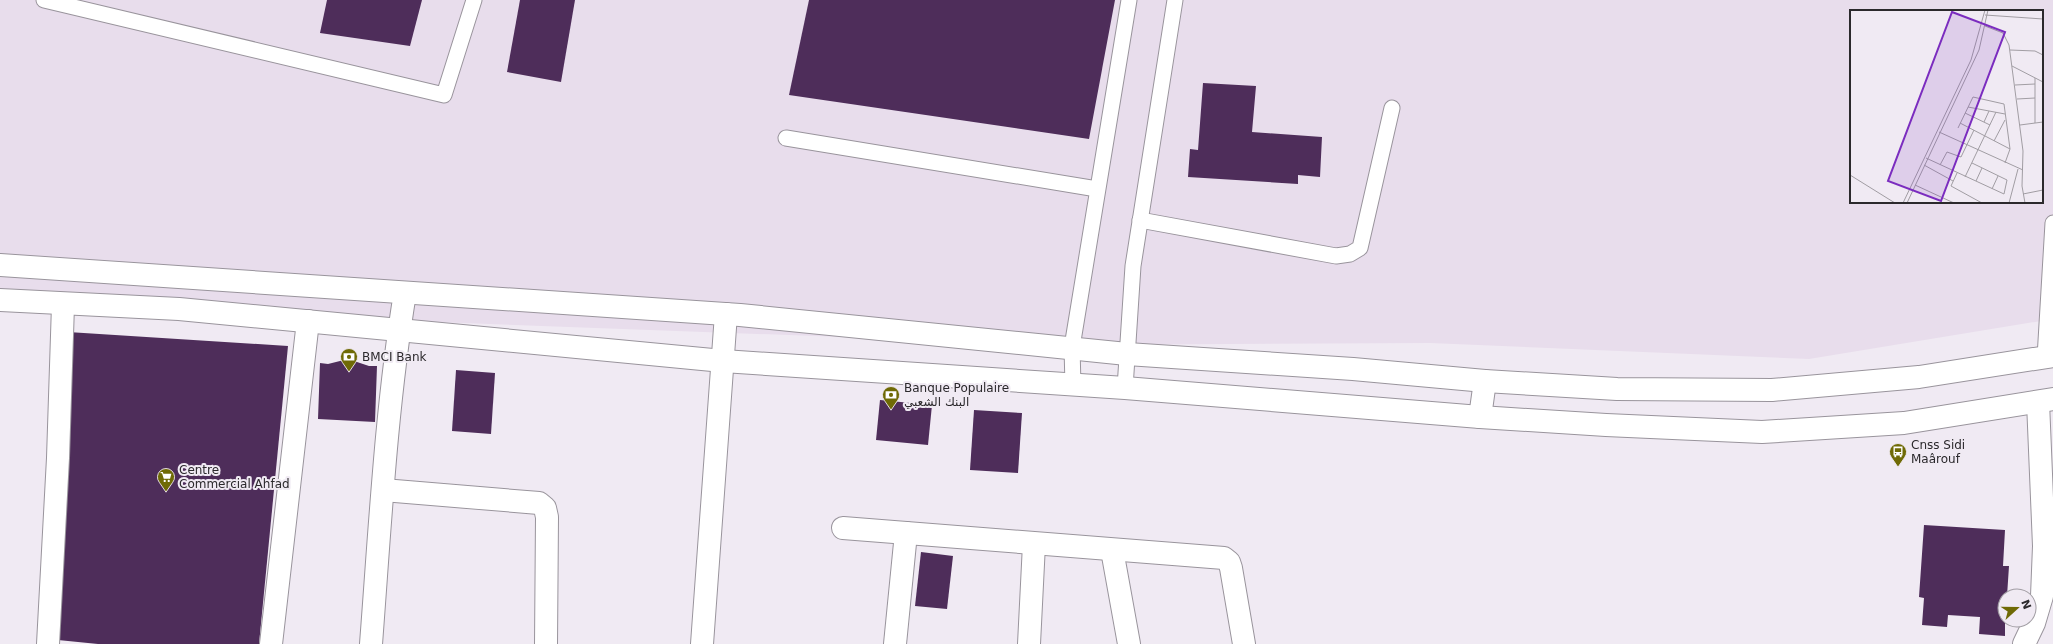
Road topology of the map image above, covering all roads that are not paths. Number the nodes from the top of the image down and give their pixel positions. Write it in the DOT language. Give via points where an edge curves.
graph roads {
  1 [pos="44,0"];
  2 [pos="474,0"];
  3 [pos="1129,0"];
  4 [pos="1175,0"];
  5 [pos="1392,108"];
  6 [pos="786,138"];
  7 [pos="1097,189"];
  8 [pos="1140,220"];
  9 [pos="2053,223"];
  10 [pos="0,265"];
  11 [pos="405,293"];
  12 [pos="0,300"];
  13 [pos="63,305"];
  14 [pos="726,314"];
  15 [pos="308,321"];
  16 [pos="399,330"];
  17 [pos="1072,348"];
  18 [pos="1127,354"];
  19 [pos="2049,357"];
  20 [pos="723,361"];
  21 [pos="1484,381"];
  22 [pos="1073,386"];
  23 [pos="1125,388"];
  24 [pos="2045,401"];
  25 [pos="1480,417"];
  26 [pos="383,490"];
  27 [pos="843,528"];
  28 [pos="906,533"];
  29 [pos="1034,544"];
  30 [pos="1112,550"];
  31 [pos="48,644"];
  32 [pos="271,644"];
  33 [pos="371,644"];
  34 [pos="546,644"];
  35 [pos="702,644"];
  36 [pos="894,644"];
  37 [pos="1029,644"];
  38 [pos="1129,644"];
  39 [pos="1244,644"];
  40 [pos="2024,644"];
  1 -- 2 [label="lane" via="444,95"];
  3 -- 7 [label="lane"];
  4 -- 8 [label="lane"];
  5 -- 8 [label="lane" via="1360,248 1350,254 1336,256"];
  6 -- 7 [label="lane"];
  7 -- 17 [label="lane"];
  8 -- 18 [label="lane" via="1133,266"];
  9 -- 19 [label="lane"];
  10 -- 11 [label="street"];
  11 -- 14 [label="street"];
  11 -- 16 [label="street"];
  12 -- 13 [label="street"];
  13 -- 15 [label="street" via="179,309"];
  13 -- 31 [label="street"];
  14 -- 17 [label="street"];
  14 -- 20 [label="street"];
  15 -- 16 [label="street"];
  15 -- 32 [label="street"];
  16 -- 20 [label="street"];
  16 -- 26 [label="street"];
  17 -- 18 [label="street"];
  17 -- 22 [label="lane"];
  18 -- 21 [label="street" via="1353,369"];
  18 -- 23 [label="lane"];
  19 -- 21 [label="street" via="1919,377 1772,390 1617,388"];
  20 -- 22 [label="street"];
  20 -- 35 [label="street"];
  21 -- 25 [label="street"];
  22 -- 23 [label="street"];
  23 -- 25 [label="street"];
  24 -- 25 [label="street" via="1904,423 1762,432"];
  24 -- 40 [label="street" via="2042,596"];
  26 -- 33 [label="street"];
  26 -- 34 [label="street" via="539,504 545,508"];
  27 -- 28 [label="street"];
  28 -- 29 [label="street"];
  28 -- 36 [label="street"];
  29 -- 30 [label="street"];
  29 -- 37 [label="street"];
  30 -- 38 [label="street"];
  30 -- 39 [label="street" via="1224,558 1229,562"];
}
